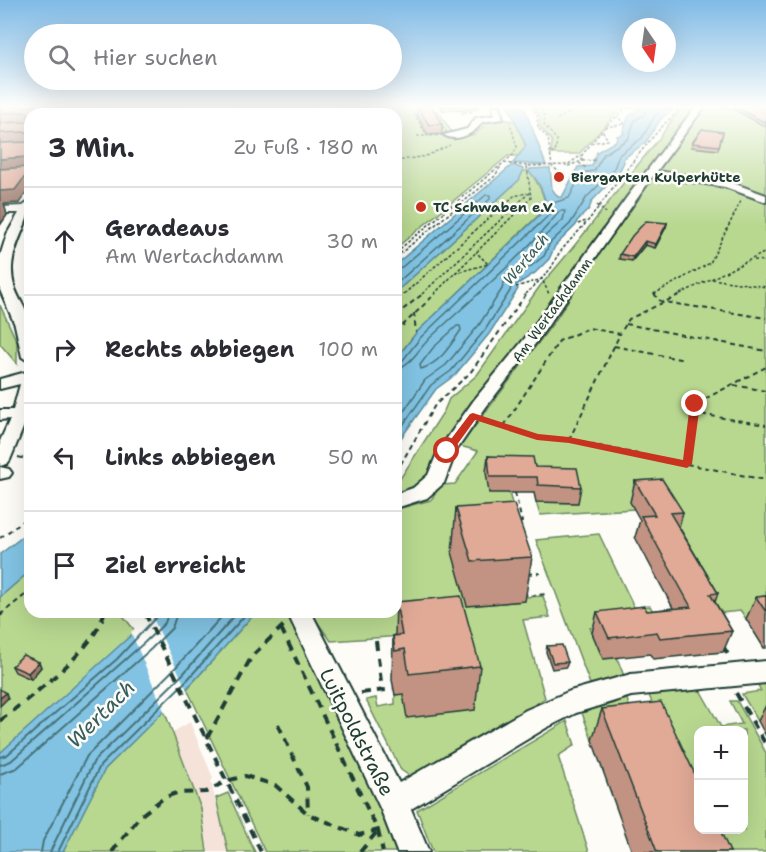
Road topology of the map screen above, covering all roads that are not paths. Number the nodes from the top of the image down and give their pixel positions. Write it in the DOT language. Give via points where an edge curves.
graph roads {
  1 [pos="671,146"];
  2 [pos="652,172"];
  3 [pos="766,199"];
  4 [pos="24,207"];
  5 [pos="0,210"];
  6 [pos="24,212"];
  7 [pos="7,258"];
  8 [pos="24,326"];
  9 [pos="24,383"];
  10 [pos="0,385"];
  11 [pos="24,401"];
  12 [pos="1,469"];
  13 [pos="402,499"];
  14 [pos="292,618"];
  15 [pos="749,682"];
  16 [pos="393,803"];
  17 [pos="413,852"];
  1 -- 2 [label="street, Am Wertachdamm"];
  2 -- 3 [label="street" via="727,184"];
  2 -- 13 [label="street, Am Wertachdamm" via="480,404 447,451 437,478 420,493"];
  4 -- 5 [label="street"];
  6 -- 7 [label="street" via="13,230"];
  7 -- 8 [label="street" via="7,290"];
  9 -- 10 [label="street"];
  11 -- 12 [label="street"];
  14 -- 16 [label="street, Luitpoldstraße" via="339,696"];
  15 -- 16 [label="street" via="631,685 570,703"];
  16 -- 17 [label="street, Luitpoldstraße"];
}
